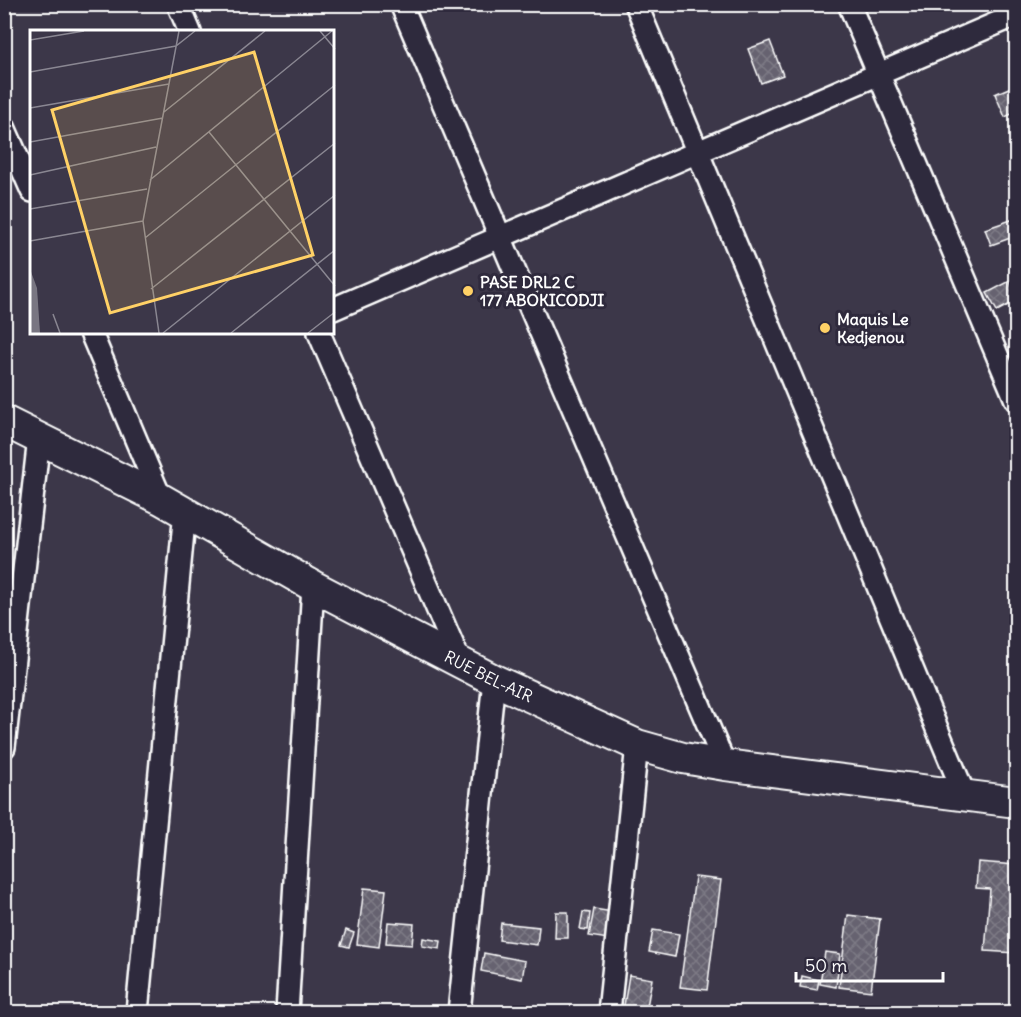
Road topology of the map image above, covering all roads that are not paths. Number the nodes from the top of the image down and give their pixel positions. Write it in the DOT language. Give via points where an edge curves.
graph roads {
  1 [pos="178,4"];
  2 [pos="401,4"];
  3 [pos="636,4"];
  4 [pos="849,4"];
  5 [pos="1017,15"];
  6 [pos="189,30"];
  7 [pos="879,75"];
  8 [pos="4,127"];
  9 [pos="697,152"];
  10 [pos="30,186"];
  11 [pos="500,237"];
  12 [pos="334,309"];
  13 [pos="91,334"];
  14 [pos="319,334"];
  15 [pos="1017,400"];
  16 [pos="4,421"];
  17 [pos="39,438"];
  18 [pos="173,505"];
  19 [pos="313,586"];
  20 [pos="460,662"];
  21 [pos="494,680"];
  22 [pos="637,744"];
  23 [pos="4,747"];
  24 [pos="724,765"];
  25 [pos="965,796"];
  26 [pos="1017,802"];
  27 [pos="137,1012"];
  28 [pos="287,1012"];
  29 [pos="459,1012"];
  30 [pos="609,1012"];
  1 -- 6 [label="street"];
  2 -- 11 [label="street"];
  3 -- 9 [label="street"];
  4 -- 7 [label="street"];
  5 -- 7 [label="street"];
  7 -- 9 [label="street"];
  7 -- 15 [label="street"];
  8 -- 10 [label="street"];
  9 -- 11 [label="street"];
  9 -- 25 [label="street"];
  11 -- 12 [label="street"];
  11 -- 24 [label="street"];
  13 -- 18 [label="street"];
  14 -- 20 [label="street"];
  16 -- 17 [label="main road, RUE BEL-AIR"];
  17 -- 18 [label="main road, RUE BEL-AIR"];
  17 -- 23 [label="street"];
  18 -- 19 [label="main road, RUE BEL-AIR"];
  18 -- 27 [label="street"];
  19 -- 20 [label="main road, RUE BEL-AIR"];
  19 -- 28 [label="street"];
  20 -- 21 [label="main road, RUE BEL-AIR"];
  21 -- 22 [label="main road, RUE BEL-AIR"];
  21 -- 29 [label="street"];
  22 -- 24 [label="main road, RUE BEL-AIR"];
  22 -- 30 [label="street"];
  24 -- 25 [label="main road, RUE BEL-AIR"];
  25 -- 26 [label="main road, RUE BEL-AIR"];
}
